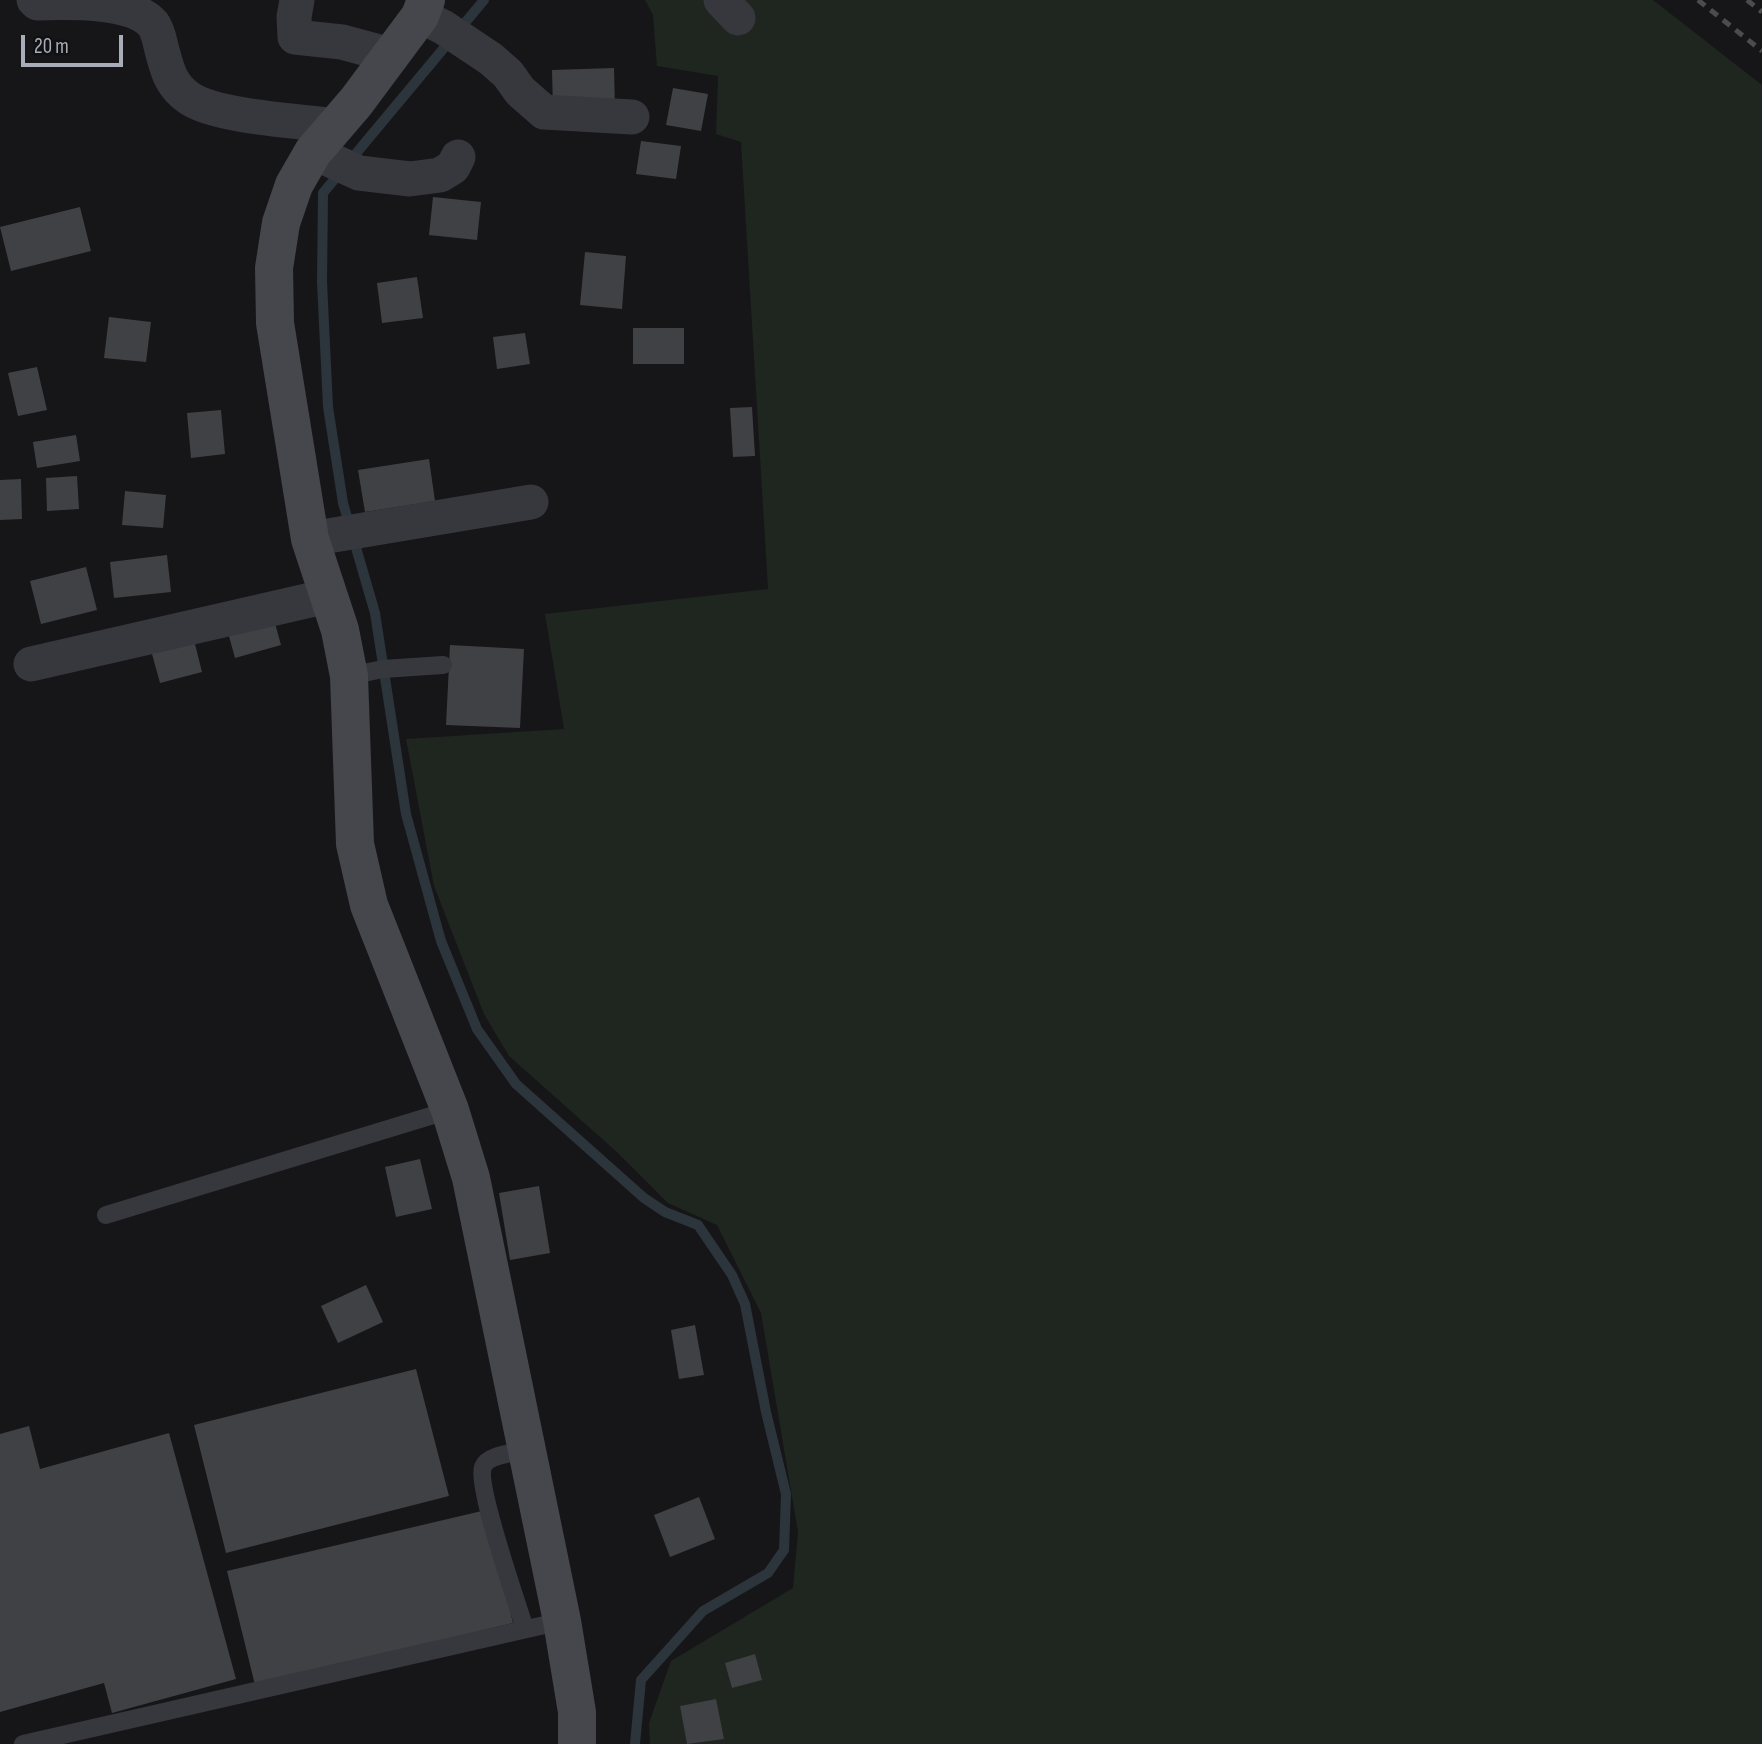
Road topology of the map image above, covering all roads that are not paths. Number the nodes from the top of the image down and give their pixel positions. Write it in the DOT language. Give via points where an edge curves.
graph roads {
  1 [pos="34,0"];
  2 [pos="297,0"];
  3 [pos="430,14"];
  4 [pos="390,55"];
  5 [pos="632,117"];
  6 [pos="335,153"];
  7 [pos="458,157"];
  8 [pos="531,502"];
  9 [pos="329,536"];
  10 [pos="328,596"];
  11 [pos="31,664"];
  12 [pos="443,665"];
  13 [pos="366,673"];
  14 [pos="450,1110"];
  15 [pos="106,1215"];
  16 [pos="527,1451"];
  17 [pos="562,1621"];
  18 [pos="525,1629"];
  19 [pos="23,1744"];
  20 [pos="577,1744"];
  1 -- 6 [label="street" via="101,1 139,9 158,33 169,78 192,100"];
  2 -- 4 [label="street" via="295,37 342,42"];
  3 -- 4 [label="street"];
  3 -- 5 [label="street" via="508,74 520,92 544,112"];
  4 -- 6 [label="street"];
  6 -- 7 [label="street" via="382,177 410,179 440,175 453,167"];
  6 -- 9 [label="street" via="294,185 281,223 274,268 275,323"];
  8 -- 9 [label="street"];
  9 -- 10 [label="street"];
  10 -- 11 [label="street"];
  10 -- 13 [label="street" via="340,630"];
  12 -- 13 [label="lane"];
  13 -- 14 [label="street" via="355,844 369,905"];
  14 -- 15 [label="lane"];
  14 -- 16 [label="street" via="471,1178"];
  16 -- 17 [label="street"];
  16 -- 18 [label="lane" via="489,1459 482,1468 483,1493"];
  17 -- 18 [label="lane"];
  17 -- 20 [label="street" via="577,1713"];
  18 -- 19 [label="lane"];
}
